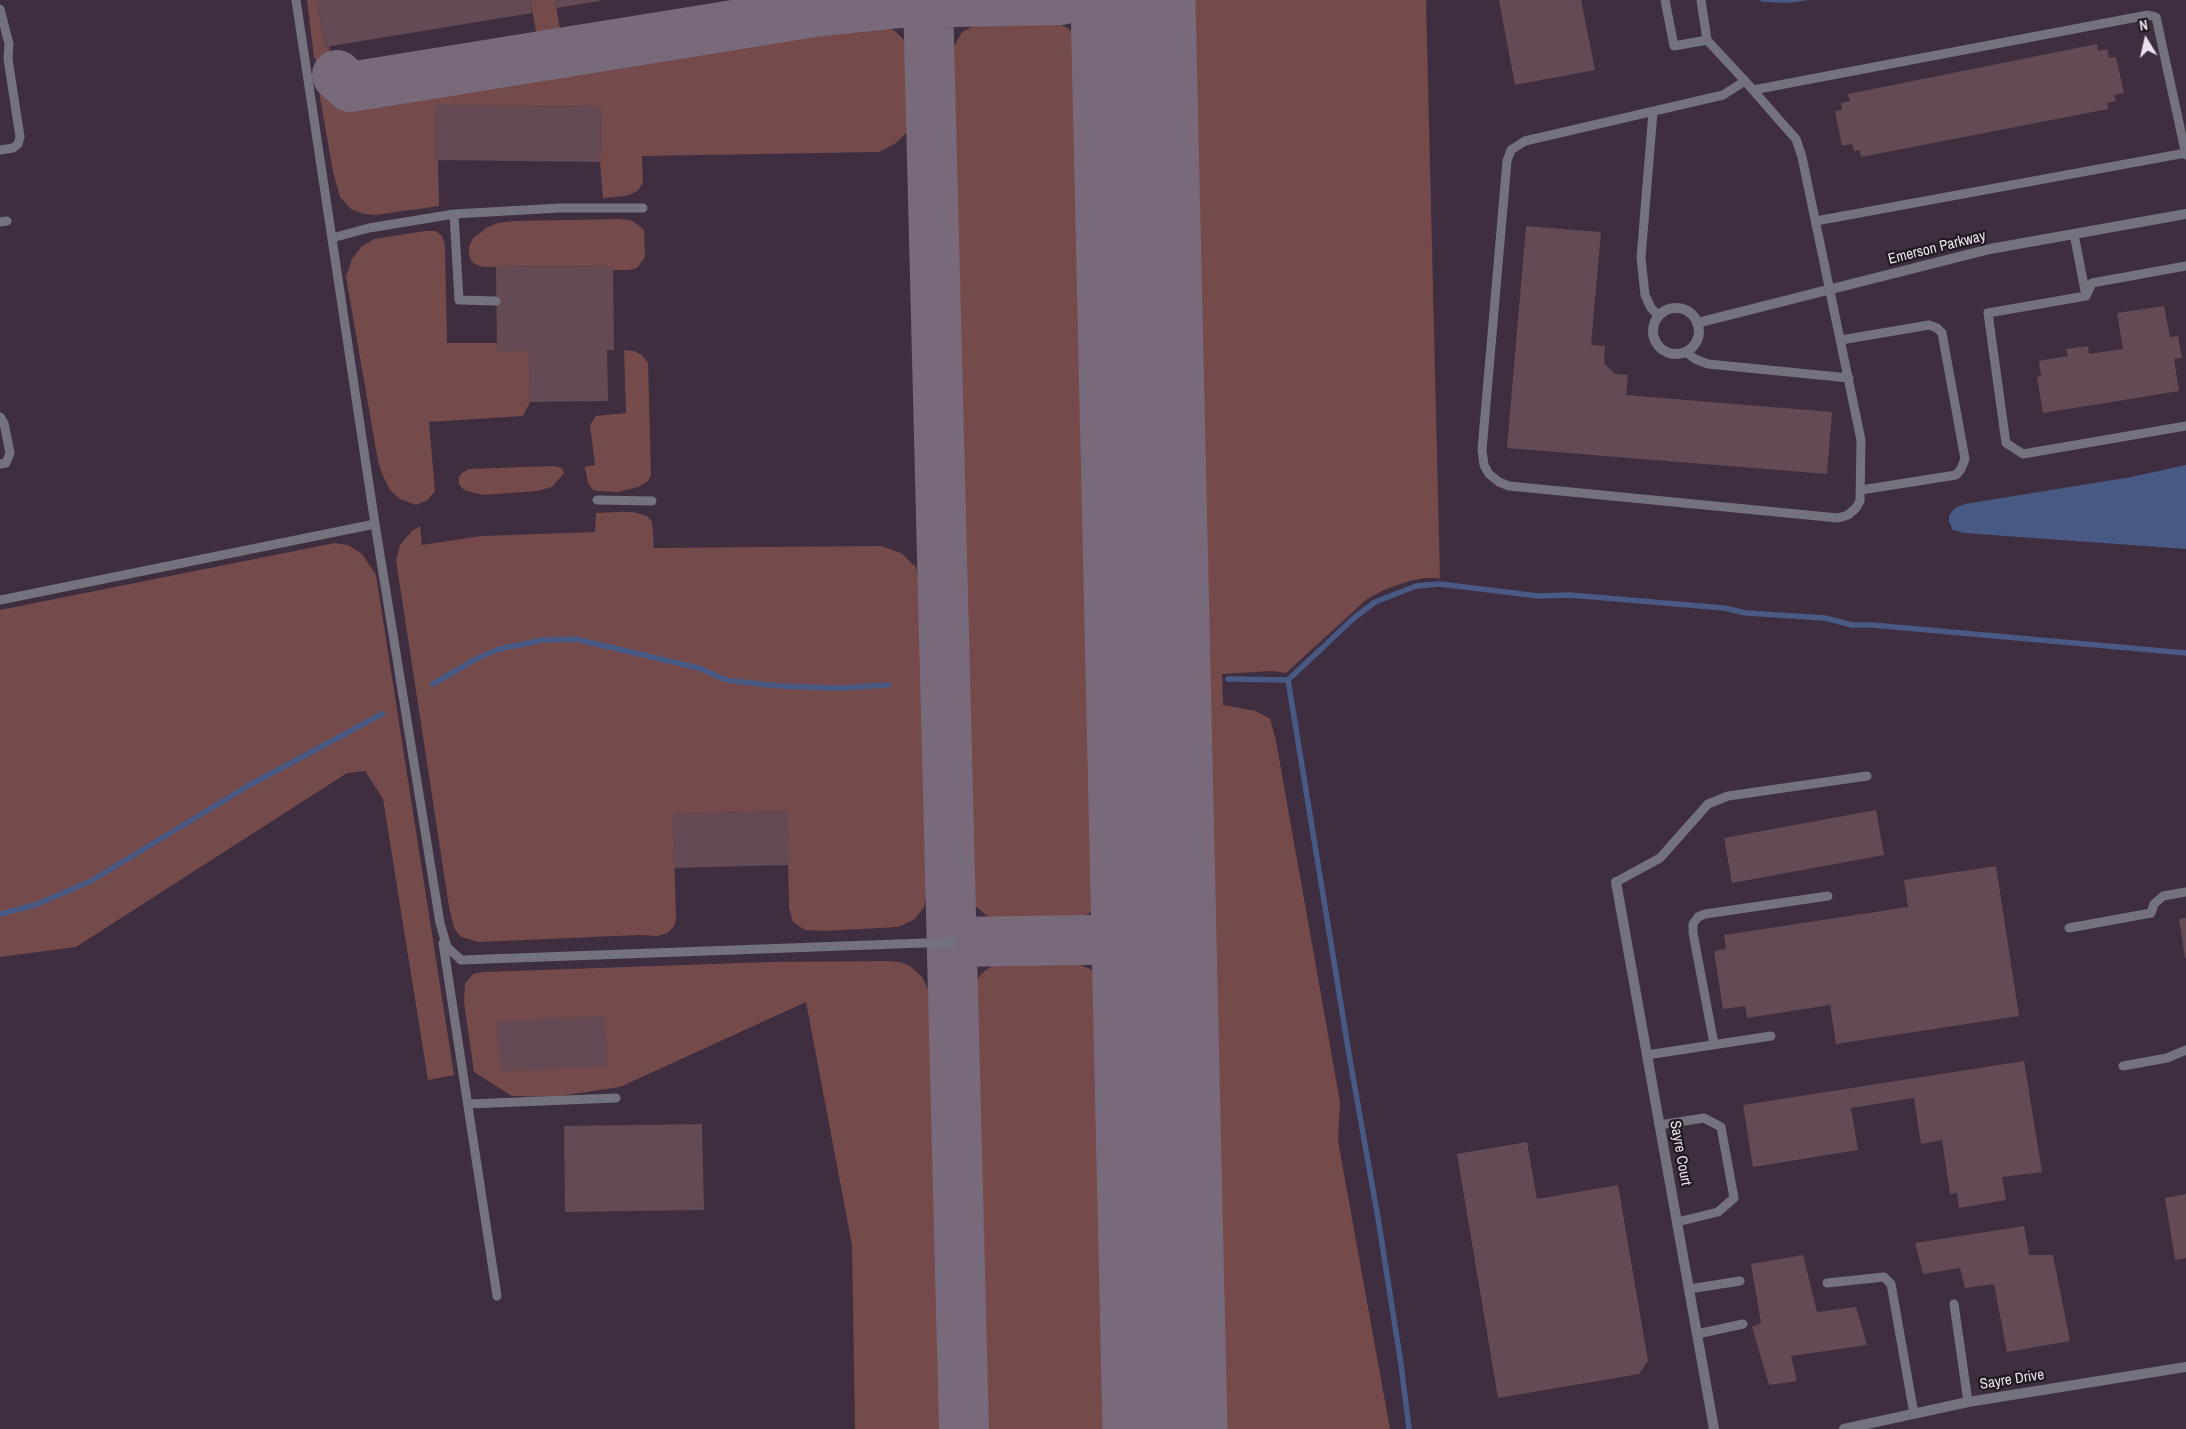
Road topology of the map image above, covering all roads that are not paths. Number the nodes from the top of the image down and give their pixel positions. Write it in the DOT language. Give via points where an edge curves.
graph roads {
  1 [pos="296,0"];
  2 [pos="1665,0"];
  3 [pos="1701,0"];
  4 [pos="0,9"];
  5 [pos="1707,40"];
  6 [pos="1745,81"];
  7 [pos="1753,90"];
  8 [pos="1653,112"];
  9 [pos="0,150"];
  10 [pos="2186,154"];
  11 [pos="643,208"];
  12 [pos="454,214"];
  13 [pos="2186,214"];
  14 [pos="1816,221"];
  15 [pos="2074,234"];
  16 [pos="332,238"];
  17 [pos="2186,266"];
  18 [pos="1830,290"];
  19 [pos="2086,296"];
  20 [pos="496,301"];
  21 [pos="1658,316"];
  22 [pos="1697,323"];
  23 [pos="1841,340"];
  24 [pos="1686,352"];
  25 [pos="1849,378"];
  26 [pos="0,417"];
  27 [pos="2186,426"];
  28 [pos="0,464"];
  29 [pos="1861,490"];
  30 [pos="597,500"];
  31 [pos="652,502"];
  32 [pos="375,524"];
  33 [pos="0,600"];
  34 [pos="1867,776"];
  35 [pos="1616,882"];
  36 [pos="2186,892"];
  37 [pos="1828,896"];
  38 [pos="440,923"];
  39 [pos="2069,928"];
  40 [pos="952,942"];
  41 [pos="1771,1036"];
  42 [pos="1714,1044"];
  43 [pos="2186,1050"];
  44 [pos="1647,1055"];
  45 [pos="2123,1066"];
  46 [pos="616,1098"];
  47 [pos="468,1104"];
  48 [pos="1659,1125"];
  49 [pos="1677,1222"];
  50 [pos="1740,1280"];
  51 [pos="1827,1282"];
  52 [pos="1689,1289"];
  53 [pos="497,1296"];
  54 [pos="1954,1304"];
  55 [pos="1743,1324"];
  56 [pos="1697,1334"];
  57 [pos="2186,1367"];
  58 [pos="1968,1402"];
  59 [pos="1914,1414"];
  60 [pos="1714,1429"];
  61 [pos="1844,1429"];
  1 -- 16 [label="lane"];
  2 -- 5 [label="lane" via="1674,46"];
  3 -- 5 [label="lane"];
  4 -- 9 [label="lane" via="9,44 8,59 20,138 13,148"];
  5 -- 6 [label="lane"];
  6 -- 7 [label="lane"];
  6 -- 8 [label="lane" via="1723,95"];
  7 -- 10 [label="lane" via="2148,15 2156,18"];
  7 -- 14 [label="lane" via="1796,139"];
  8 -- 21 [label="lane" via="1640,258 1645,295"];
  8 -- 29 [label="lane" via="1525,141 1511,150 1507,162 1482,450 1484,465 1490,474 1509,486 1838,518 1856,508"];
  10 -- 14 [label="lane"];
  11 -- 12 [label="lane" via="560,208"];
  12 -- 16 [label="lane" via="368,228"];
  12 -- 20 [label="lane" via="460,300"];
  13 -- 15 [label="street, Emerson Parkway"];
  14 -- 18 [label="lane"];
  15 -- 18 [label="street, Emerson Parkway" via="1990,249"];
  15 -- 19 [label="lane"];
  16 -- 32 [label="lane"];
  17 -- 19 [label="lane" via="2092,283"];
  18 -- 22 [label="street, Emerson Parkway"];
  18 -- 23 [label="lane"];
  19 -- 27 [label="lane" via="1988,313 2006,443 2024,454"];
  21 -- 22 [label="street" via="1670,308 1682,309 1694,315"];
  21 -- 24 [label="street" via="1653,327 1654,335 1664,352"];
  22 -- 24 [label="street" via="1698,341"];
  23 -- 25 [label="lane"];
  23 -- 29 [label="lane" via="1929,325 1937,328 1942,333 1965,458 1956,475"];
  24 -- 25 [label="lane" via="1708,364"];
  25 -- 29 [label="lane" via="1861,440"];
  26 -- 28 [label="lane" via="10,453 6,463"];
  30 -- 31 [label="lane"];
  32 -- 33 [label="lane"];
  32 -- 38 [label="lane"];
  34 -- 35 [label="lane" via="1728,796 1708,804 1660,858"];
  35 -- 44 [label="street, Sayre Court"];
  36 -- 39 [label="lane" via="2163,896 2154,904 2151,913"];
  37 -- 42 [label="lane" via="1698,917 1693,924 1693,933"];
  38 -- 40 [label="lane" via="447,947 461,960"];
  38 -- 47 [label="lane"];
  41 -- 42 [label="lane"];
  42 -- 44 [label="lane"];
  43 -- 45 [label="lane" via="2167,1058"];
  44 -- 48 [label="street, Sayre Court"];
  46 -- 47 [label="lane"];
  47 -- 53 [label="lane"];
  48 -- 49 [label="street, Sayre Court"];
  48 -- 49 [label="lane" via="1704,1118 1721,1127 1734,1198 1718,1212"];
  49 -- 52 [label="street, Sayre Court"];
  50 -- 52 [label="lane"];
  51 -- 59 [label="lane" via="1884,1277 1891,1284"];
  52 -- 56 [label="street, Sayre Court"];
  54 -- 58 [label="lane"];
  55 -- 56 [label="lane"];
  56 -- 60 [label="street, Sayre Court"];
  57 -- 58 [label="street, Sayre Drive"];
  58 -- 59 [label="street, Sayre Drive"];
  59 -- 61 [label="street, Sayre Drive"];
}
